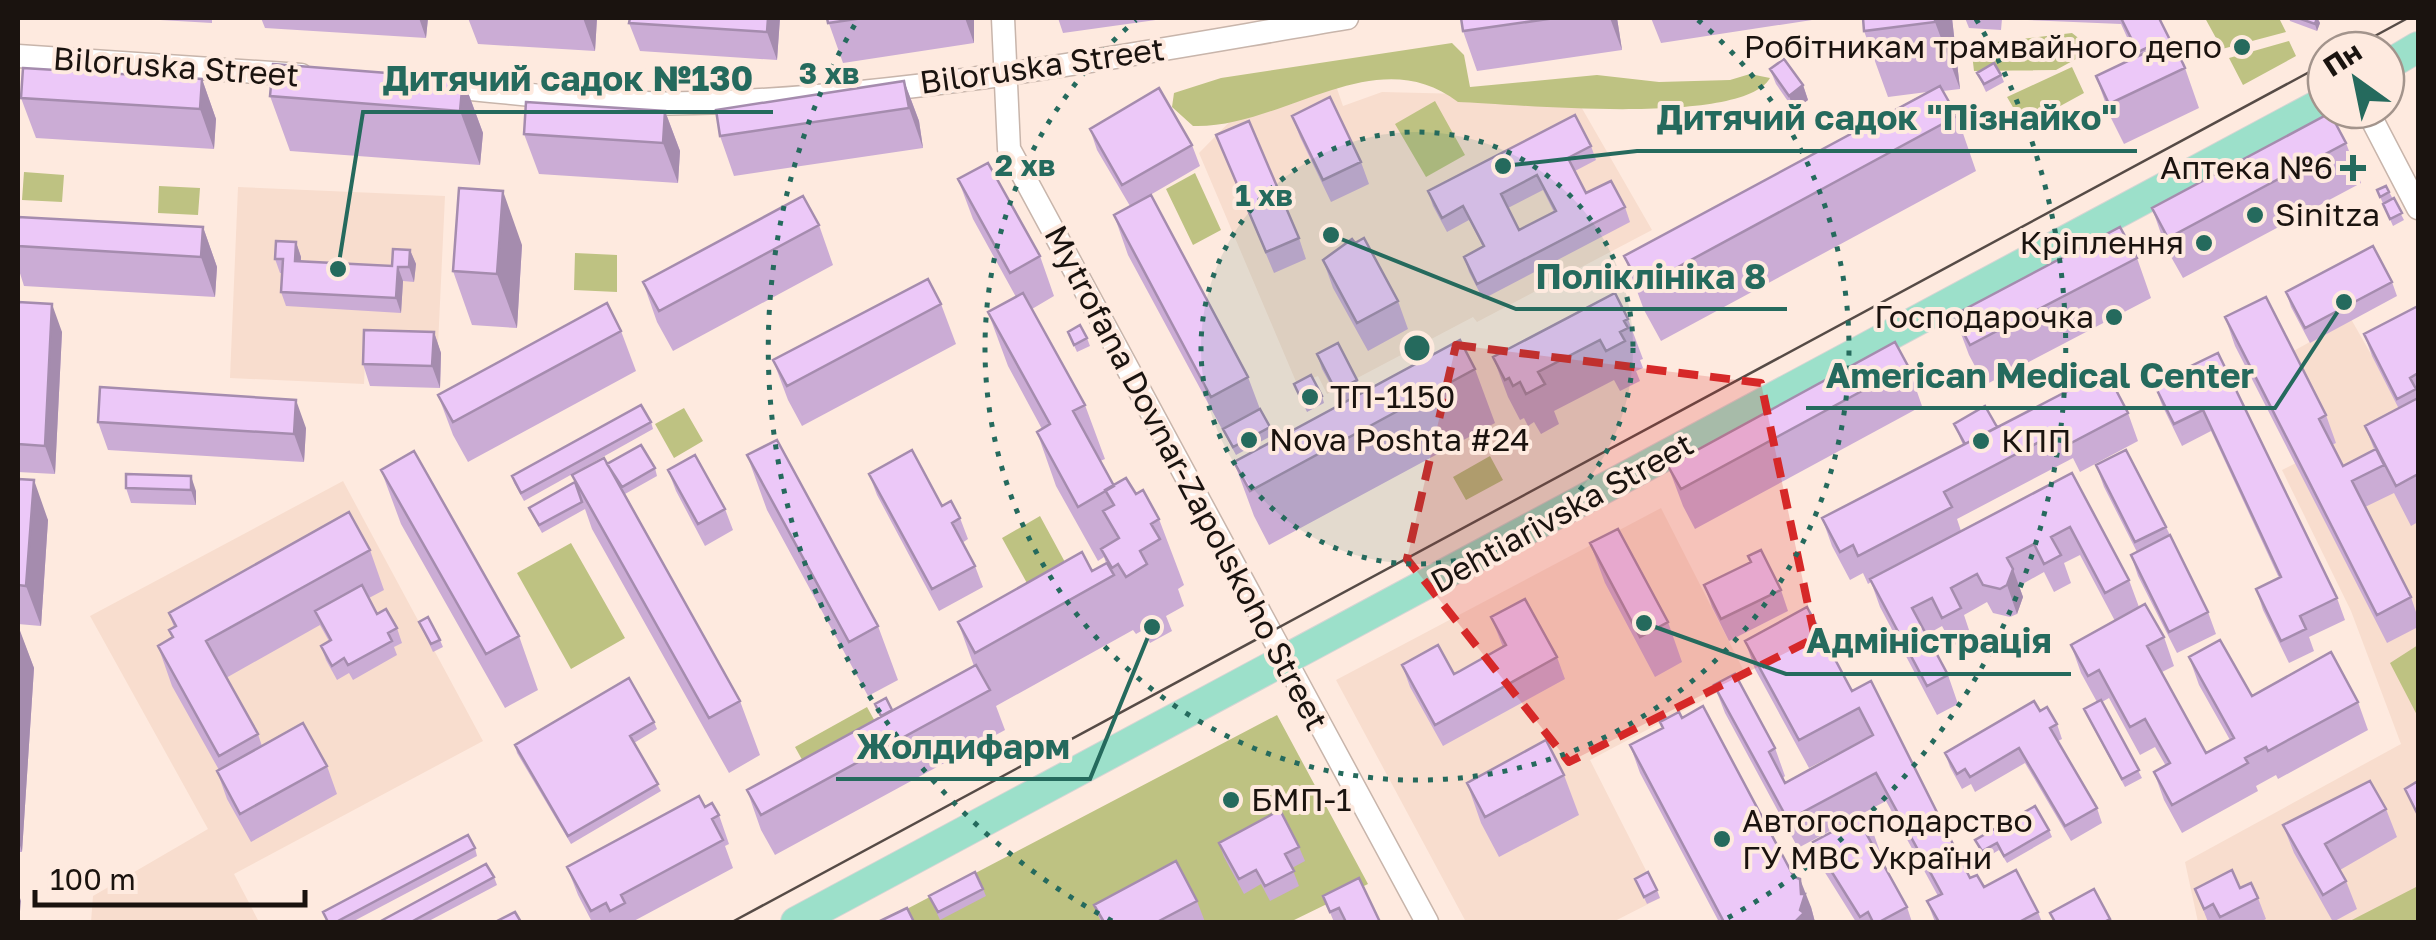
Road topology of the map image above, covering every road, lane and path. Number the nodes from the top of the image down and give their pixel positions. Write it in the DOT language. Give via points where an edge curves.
graph roads {
  1 [pos="1003,18"];
  2 [pos="1347,18"];
  3 [pos="18,56"];
  4 [pos="1004,75"];
  5 [pos="322,77"];
  6 [pos="418,85"];
  7 [pos="2306,112"];
  8 [pos="2378,130"];
  9 [pos="2418,208"];
  10 [pos="1286,661"];
  11 [pos="796,922"];
  12 [pos="1426,922"];
  1 -- 4 [label="street, Mytrofana Dovnar-Zapolskoho Street"];
  2 -- 4 [label="street, Biloruska Street"];
  3 -- 5 [label="street, Biloruska Street"];
  4 -- 6 [label="street, Biloruska Street" via="694,104"];
  4 -- 10 [label="street, Mytrofana Dovnar-Zapolskoho Street" via="1009,149"];
  7 -- 10 [label="main road, Dehtiarivska Street"];
  8 -- 9 [label="street"];
  10 -- 11 [label="main road, Dehtiarivska Street"];
  10 -- 12 [label="street, Mytrofana Dovnar-Zapolskoho Street"];
}
